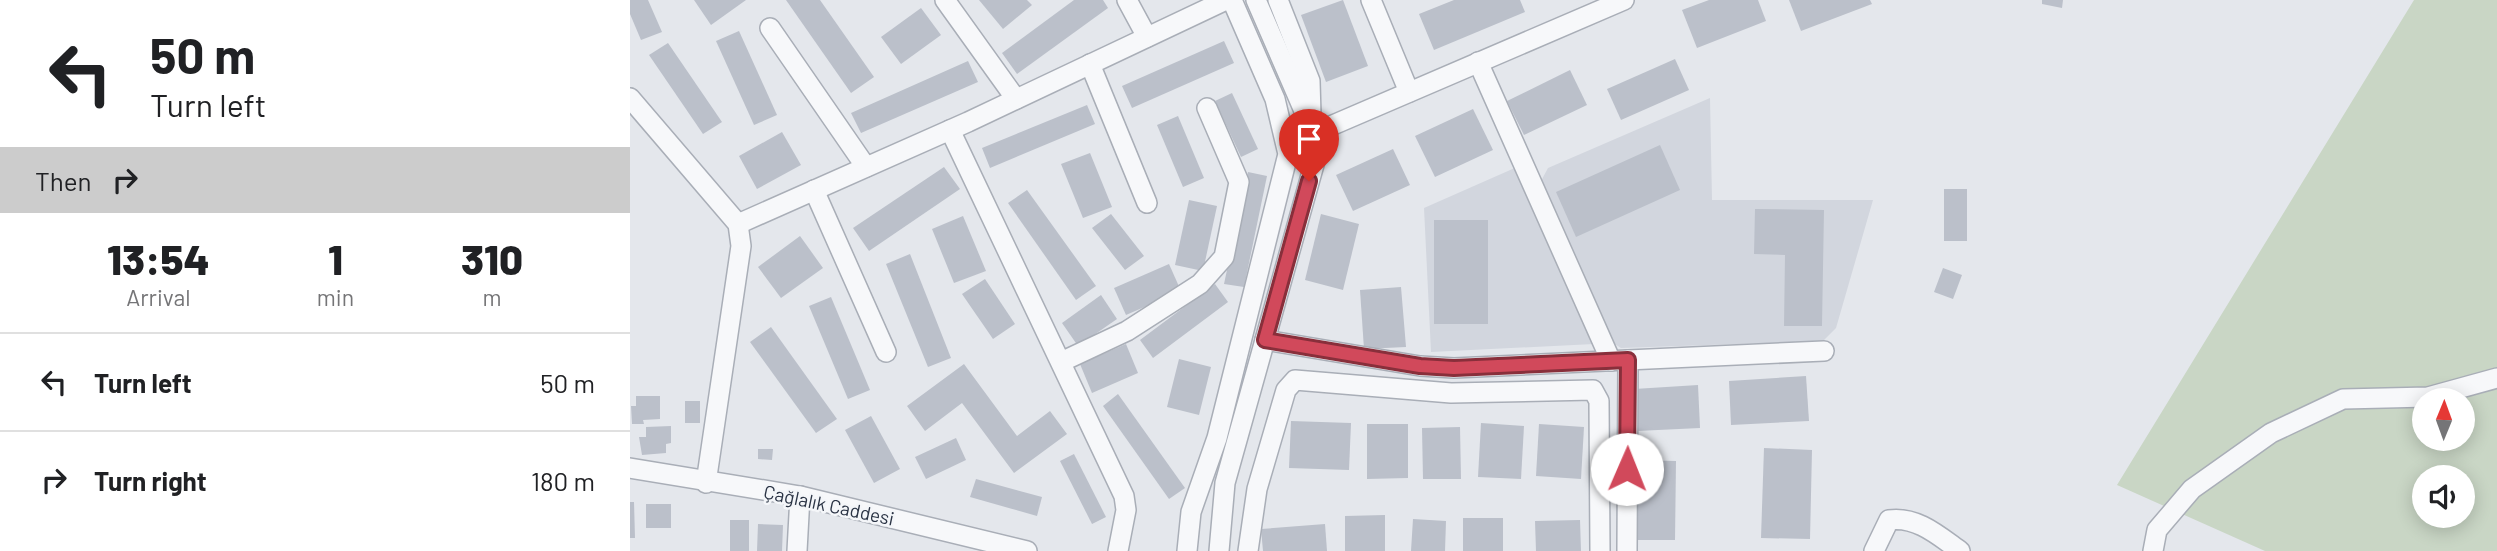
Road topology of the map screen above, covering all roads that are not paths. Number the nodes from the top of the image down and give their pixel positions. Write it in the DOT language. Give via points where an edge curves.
graph roads {
  1 [pos="945,0"];
  2 [pos="1127,0"];
  3 [pos="1226,0"];
  4 [pos="1232,0"];
  5 [pos="1256,0"];
  6 [pos="1278,0"];
  7 [pos="1370,0"];
  8 [pos="1613,2"];
  9 [pos="770,28"];
  10 [pos="1147,37"];
  11 [pos="1478,62"];
  12 [pos="1090,64"];
  13 [pos="1409,92"];
  14 [pos="630,98"];
  15 [pos="1016,99"];
  16 [pos="1207,108"];
  17 [pos="950,130"];
  18 [pos="1312,130"];
  19 [pos="866,167"];
  20 [pos="814,190"];
  21 [pos="1147,204"];
  22 [pos="738,224"];
  23 [pos="1265,340"];
  24 [pos="1824,351"];
  25 [pos="886,352"];
  26 [pos="1620,361"];
  27 [pos="1061,362"];
  28 [pos="1454,368"];
  29 [pos="2497,377"];
  30 [pos="1451,393"];
  31 [pos="630,468"];
  32 [pos="706,482"];
  33 [pos="1225,483"];
  34 [pos="1257,489"];
  35 [pos="800,496"];
  36 [pos="797,551"];
  37 [pos="1027,551"];
  38 [pos="1118,551"];
  39 [pos="1187,551"];
  40 [pos="1219,551"];
  41 [pos="1248,551"];
  42 [pos="1600,551"];
  43 [pos="1627,551"];
  44 [pos="1874,551"];
  45 [pos="1960,551"];
  46 [pos="2153,551"];
  1 -- 15 [label="street"];
  2 -- 10 [label="street"];
  3 -- 10 [label="street"];
  4 -- 39 [label="street" via="1275,99 1288,154 1217,438 1191,512"];
  5 -- 18 [label="street"];
  6 -- 18 [label="street" via="1310,81"];
  7 -- 13 [label="street"];
  8 -- 11 [label="street"];
  9 -- 19 [label="street"];
  10 -- 12 [label="street"];
  11 -- 13 [label="street"];
  11 -- 26 [label="street"];
  12 -- 15 [label="street"];
  12 -- 21 [label="street"];
  13 -- 18 [label="street"];
  14 -- 22 [label="street"];
  15 -- 17 [label="street"];
  16 -- 27 [label="street" via="1239,182 1224,257 1190,291 1127,331"];
  17 -- 19 [label="street"];
  17 -- 27 [label="street"];
  18 -- 23 [label="street" via="1317,154"];
  19 -- 20 [label="street"];
  20 -- 22 [label="street"];
  20 -- 25 [label="street"];
  22 -- 32 [label="street" via="741,246"];
  23 -- 28 [label="street"];
  23 -- 33 [label="street"];
  24 -- 26 [label="street"];
  26 -- 28 [label="street"];
  26 -- 43 [label="street"];
  27 -- 38 [label="street" via="1124,496 1126,510"];
  28 -- 30 [label="street"];
  29 -- 46 [label="street" via="2428,397 2343,399 2271,433 2192,489 2157,530"];
  30 -- 34 [label="street" via="1296,380 1286,390"];
  30 -- 42 [label="street" via="1593,390 1599,401"];
  31 -- 32 [label="street, Çağlalık Caddesi"];
  32 -- 35 [label="street, Çağlalık Caddesi"];
  33 -- 34 [label="street"];
  33 -- 40 [label="street"];
  34 -- 41 [label="street"];
  35 -- 36 [label="street"];
  35 -- 37 [label="street, Çağlalık Caddesi"];
  44 -- 45 [label="street" via="1889,520 1899,518 1922,524"];
}
